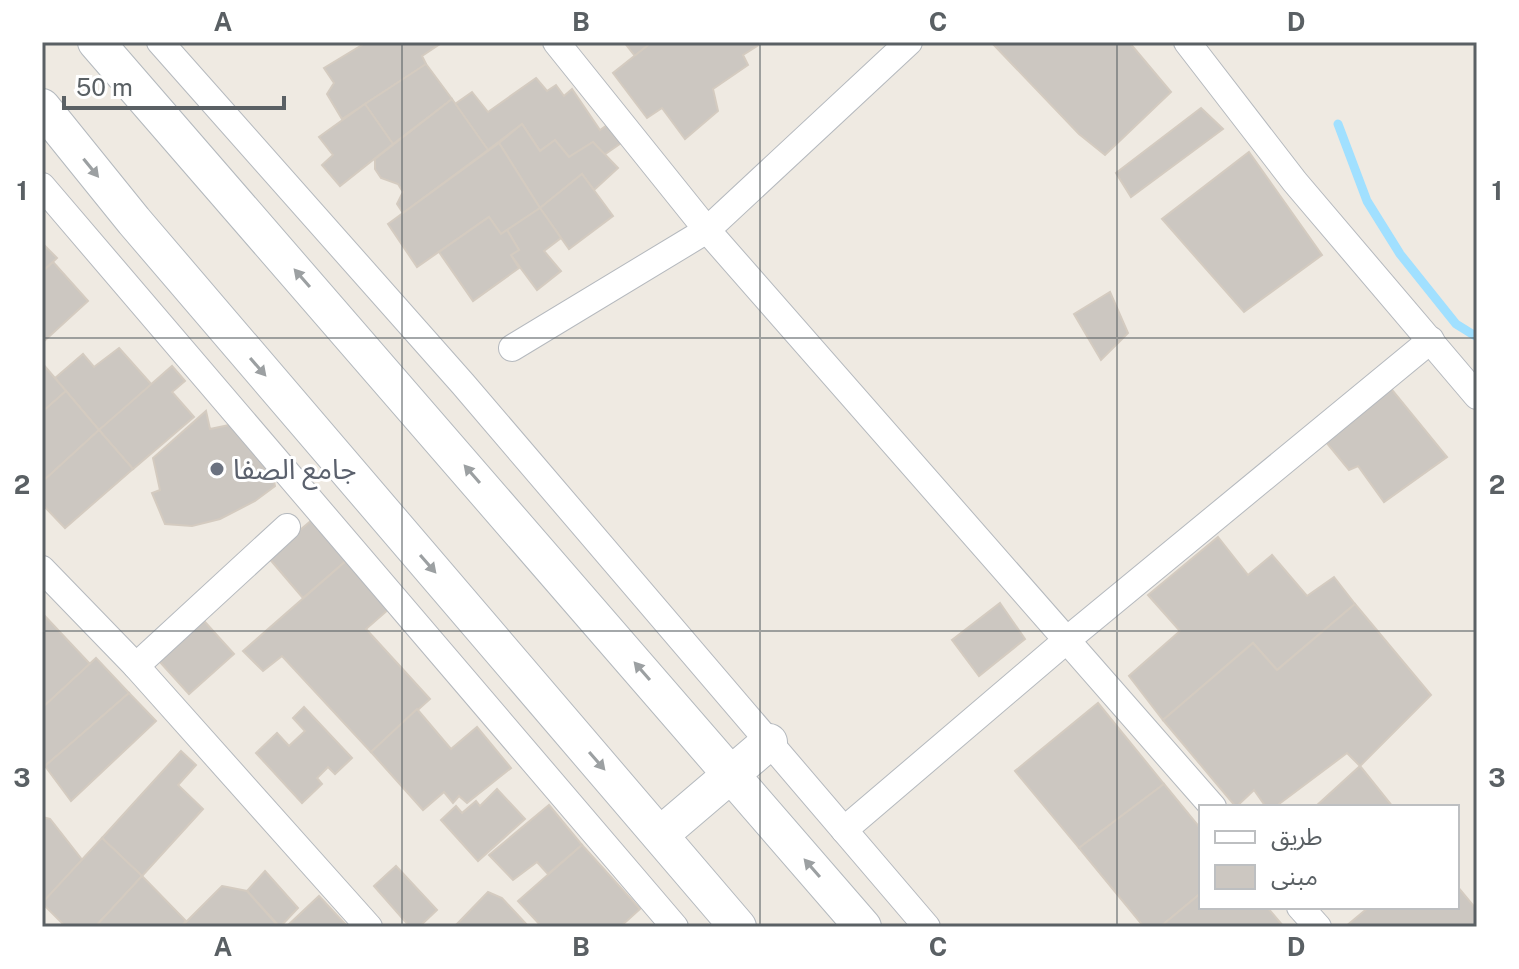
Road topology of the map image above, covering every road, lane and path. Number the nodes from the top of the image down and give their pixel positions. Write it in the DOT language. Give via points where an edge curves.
graph roads {
  1 [pos="96,42"];
  2 [pos="160,42"];
  3 [pos="556,42"];
  4 [pos="909,42"];
  5 [pos="1187,42"];
  6 [pos="42,107"];
  7 [pos="42,186"];
  8 [pos="707,230"];
  9 [pos="1431,340"];
  10 [pos="512,348"];
  11 [pos="1477,396"];
  12 [pos="287,527"];
  13 [pos="42,569"];
  14 [pos="1068,639"];
  15 [pos="136,666"];
  16 [pos="769,742"];
  17 [pos="731,774"];
  18 [pos="1211,805"];
  19 [pos="844,830"];
  20 [pos="660,835"];
  21 [pos="1302,909"];
  22 [pos="369,927"];
  23 [pos="675,927"];
  24 [pos="738,927"];
  25 [pos="863,927"];
  26 [pos="927,927"];
  27 [pos="1318,927"];
  17 -- 1 [label="main road, one-way"];
  2 -- 16 [label="street" via="463,384"];
  3 -- 8 [label="street"];
  4 -- 8 [label="street"];
  5 -- 9 [label="street" via="1295,182"];
  6 -- 20 [label="main road, one-way"];
  7 -- 23 [label="street"];
  8 -- 10 [label="street"];
  8 -- 14 [label="street"];
  9 -- 11 [label="street"];
  9 -- 14 [label="street"];
  12 -- 15 [label="street"];
  13 -- 15 [label="street"];
  14 -- 18 [label="street"];
  14 -- 19 [label="street"];
  15 -- 22 [label="street"];
  16 -- 17 [label="main road"];
  16 -- 19 [label="street"];
  17 -- 20 [label="main road"];
  25 -- 17 [label="main road, one-way"];
  19 -- 26 [label="street"];
  20 -- 24 [label="main road"];
  21 -- 27 [label="street"];
}
